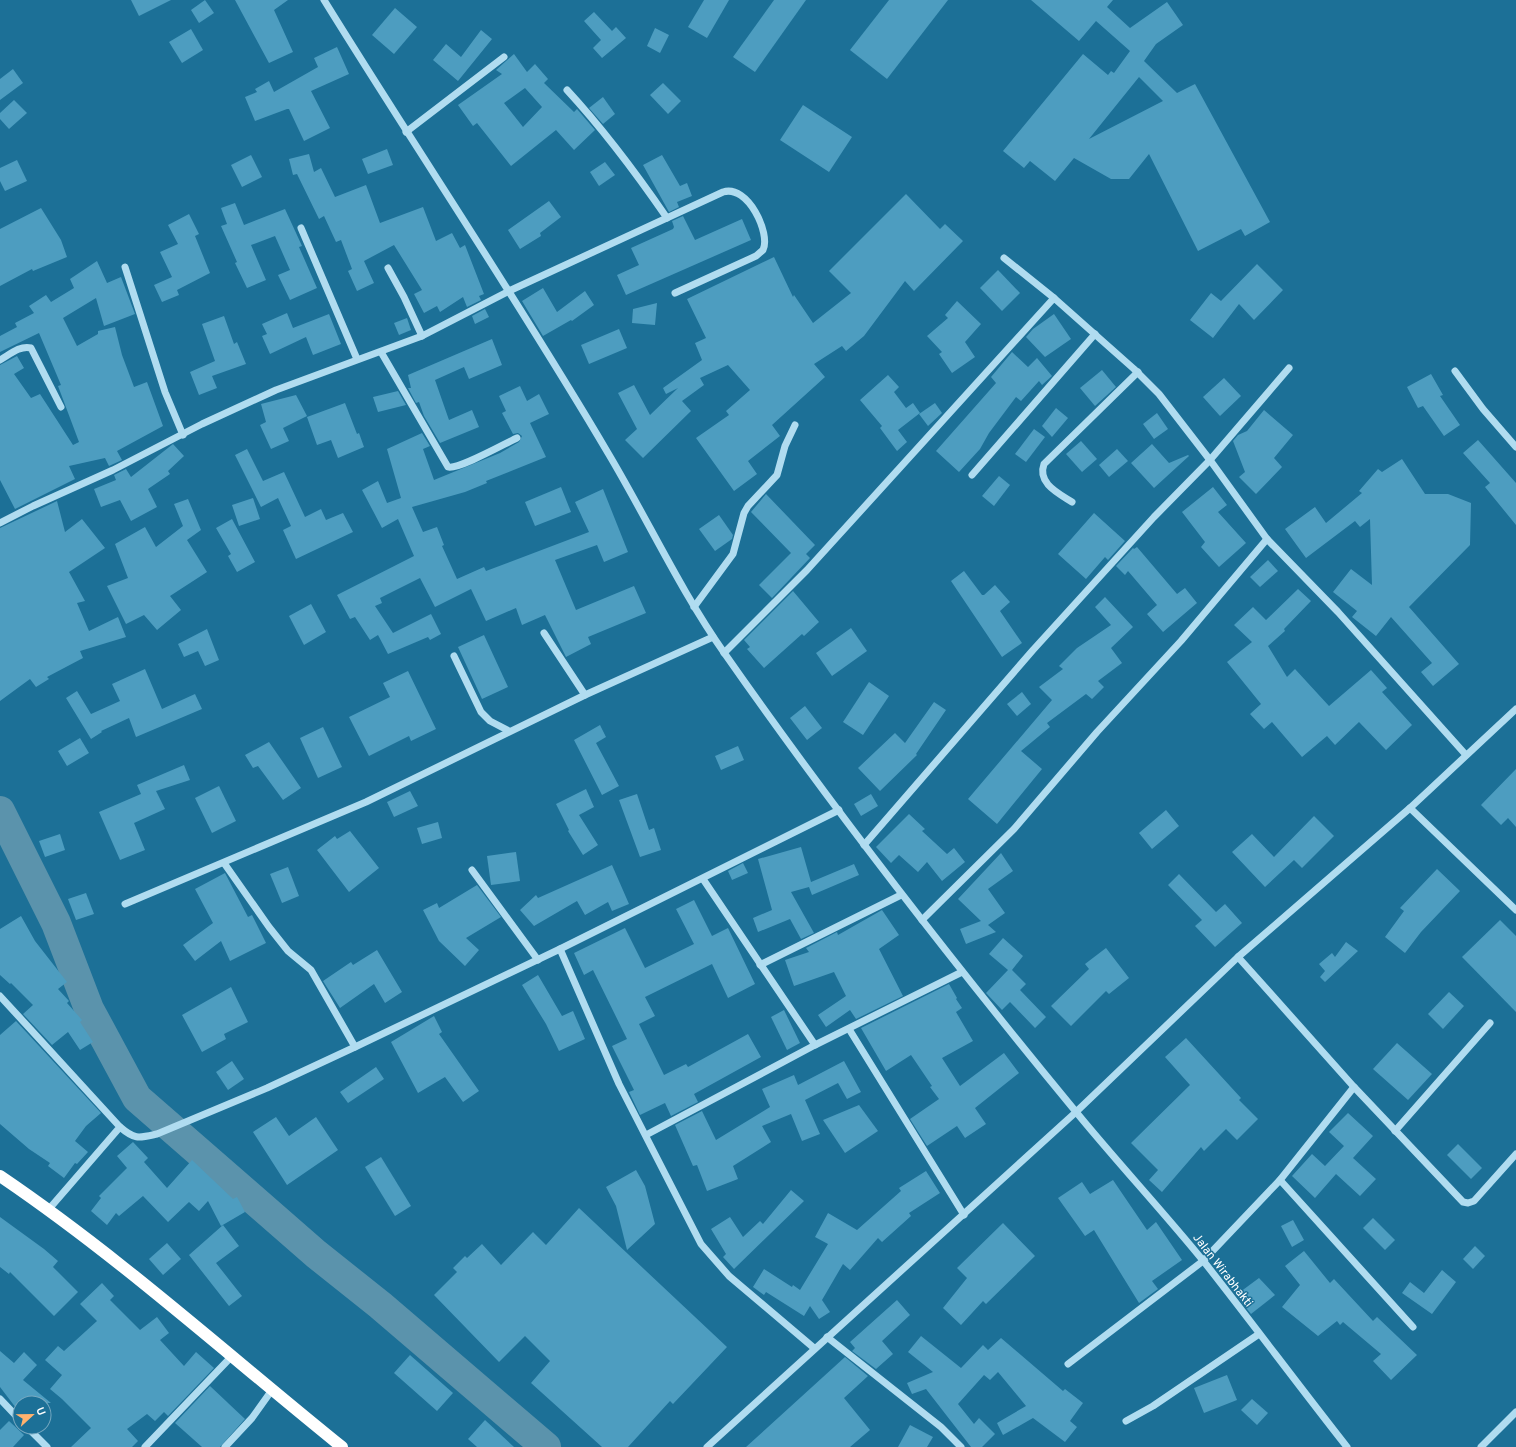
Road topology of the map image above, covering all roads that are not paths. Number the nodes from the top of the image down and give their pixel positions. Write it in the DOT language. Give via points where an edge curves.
graph roads {
  1 [pos="324,0"];
  2 [pos="504,57"];
  3 [pos="567,90"];
  4 [pos="406,132"];
  5 [pos="667,218"];
  6 [pos="301,228"];
  7 [pos="1004,258"];
  8 [pos="125,267"];
  9 [pos="388,268"];
  10 [pos="509,291"];
  11 [pos="675,293"];
  12 [pos="1054,298"];
  13 [pos="1095,334"];
  14 [pos="422,336"];
  15 [pos="381,352"];
  16 [pos="358,358"];
  17 [pos="0,360"];
  18 [pos="1289,368"];
  19 [pos="1455,371"];
  20 [pos="1138,372"];
  21 [pos="61,407"];
  22 [pos="795,425"];
  23 [pos="183,434"];
  24 [pos="518,438"];
  25 [pos="1516,447"];
  26 [pos="1210,460"];
  27 [pos="972,475"];
  28 [pos="1072,502"];
  29 [pos="0,523"];
  30 [pos="1267,539"];
  31 [pos="694,607"];
  32 [pos="544,633"];
  33 [pos="713,637"];
  34 [pos="724,653"];
  35 [pos="454,656"];
  36 [pos="585,695"];
  37 [pos="1516,709"];
  38 [pos="509,731"];
  39 [pos="1466,756"];
  40 [pos="1410,808"];
  41 [pos="839,810"];
  42 [pos="864,844"];
  43 [pos="224,863"];
  44 [pos="472,870"];
  45 [pos="703,879"];
  46 [pos="901,895"];
  47 [pos="125,904"];
  48 [pos="1516,910"];
  49 [pos="922,920"];
  50 [pos="560,949"];
  51 [pos="1238,957"];
  52 [pos="538,960"];
  53 [pos="760,965"];
  54 [pos="962,972"];
  55 [pos="0,996"];
  56 [pos="1490,1023"];
  57 [pos="849,1029"];
  58 [pos="815,1045"];
  59 [pos="355,1047"];
  60 [pos="1354,1087"];
  61 [pos="1076,1112"];
  62 [pos="120,1127"];
  63 [pos="1395,1131"];
  64 [pos="646,1135"];
  65 [pos="1516,1154"];
  66 [pos="0,1176"];
  67 [pos="1280,1180"];
  68 [pos="49,1209"];
  69 [pos="964,1215"];
  70 [pos="1203,1261"];
  71 [pos="1413,1327"];
  72 [pos="1259,1334"];
  73 [pos="827,1336"];
  74 [pos="814,1348"];
  75 [pos="232,1356"];
  76 [pos="1068,1364"];
  77 [pos="272,1390"];
  78 [pos="0,1399"];
  79 [pos="12,1412"];
  80 [pos="1516,1412"];
  81 [pos="1126,1420"];
  82 [pos="35,1435"];
  83 [pos="47,1447"];
  84 [pos="145,1447"];
  85 [pos="225,1447"];
  86 [pos="342,1447"];
  87 [pos="708,1447"];
  88 [pos="961,1447"];
  89 [pos="1347,1447"];
  90 [pos="1481,1447"];
  1 -- 4 [label="street, Jalan Wirabhakti"];
  2 -- 4 [label="street"];
  3 -- 5 [label="street" via="630,164"];
  4 -- 10 [label="street, Jalan Wirabhakti"];
  5 -- 10 [label="street"];
  5 -- 11 [label="street" via="730,190 742,194 749,201 760,224 764,240 763,250 756,256"];
  6 -- 16 [label="street"];
  7 -- 12 [label="street"];
  8 -- 23 [label="street" via="165,392"];
  9 -- 14 [label="street"];
  10 -- 14 [label="street"];
  10 -- 31 [label="street, Jalan Wirabhakti" via="610,456"];
  12 -- 13 [label="street"];
  12 -- 34 [label="street" via="807,570"];
  13 -- 20 [label="street"];
  13 -- 27 [label="street"];
  14 -- 15 [label="street"];
  15 -- 16 [label="street"];
  15 -- 24 [label="street" via="448,467 465,463"];
  16 -- 23 [label="street" via="276,390"];
  17 -- 21 [label="street" via="19,349 31,348"];
  18 -- 26 [label="street"];
  19 -- 25 [label="street"];
  20 -- 26 [label="street" via="1159,394"];
  20 -- 28 [label="street" via="1044,464 1042,470 1045,482"];
  22 -- 31 [label="street" via="777,474 744,513 733,554"];
  23 -- 29 [label="street"];
  26 -- 30 [label="street"];
  26 -- 42 [label="street" via="1033,650"];
  30 -- 39 [label="street" via="1338,612"];
  30 -- 49 [label="street" via="1181,641 1097,732 1014,830"];
  31 -- 33 [label="street, Jalan Wirabhakti"];
  32 -- 36 [label="street"];
  33 -- 34 [label="street, Jalan Wirabhakti"];
  33 -- 36 [label="street"];
  34 -- 41 [label="street, Jalan Wirabhakti"];
  35 -- 38 [label="street" via="481,712"];
  36 -- 38 [label="street"];
  37 -- 39 [label="street"];
  38 -- 43 [label="street" via="366,802"];
  39 -- 40 [label="street"];
  40 -- 48 [label="street"];
  40 -- 51 [label="street"];
  41 -- 42 [label="street, Jalan Wirabhakti"];
  41 -- 45 [label="street"];
  42 -- 46 [label="street, Jalan Wirabhakti"];
  43 -- 47 [label="street"];
  43 -- 59 [label="street" via="288,951 311,970"];
  44 -- 52 [label="street"];
  45 -- 50 [label="street"];
  45 -- 53 [label="street"];
  46 -- 49 [label="street, Jalan Wirabhakti"];
  46 -- 53 [label="street"];
  49 -- 54 [label="street, Jalan Wirabhakti"];
  50 -- 52 [label="street"];
  50 -- 64 [label="street" via="619,1084"];
  51 -- 60 [label="street"];
  51 -- 61 [label="street"];
  52 -- 59 [label="street"];
  53 -- 58 [label="street"];
  54 -- 57 [label="street"];
  54 -- 61 [label="street, Jalan Wirabhakti"];
  55 -- 62 [label="street"];
  56 -- 63 [label="street"];
  57 -- 58 [label="street"];
  57 -- 69 [label="street"];
  58 -- 64 [label="street"];
  59 -- 62 [label="street" via="268,1088 157,1134 138,1138 129,1135"];
  60 -- 63 [label="street"];
  60 -- 67 [label="street"];
  61 -- 69 [label="street"];
  61 -- 70 [label="street, Jalan Wirabhakti"];
  62 -- 68 [label="street"];
  63 -- 65 [label="street" via="1463,1202 1468,1203 1474,1201"];
  64 -- 74 [label="street" via="701,1244 729,1276"];
  66 -- 68 [label="highway"];
  67 -- 70 [label="street"];
  67 -- 71 [label="street"];
  68 -- 75 [label="highway" via="146,1284"];
  69 -- 73 [label="street"];
  70 -- 72 [label="street, Jalan Wirabhakti"];
  70 -- 76 [label="street"];
  72 -- 81 [label="street" via="1153,1406"];
  72 -- 89 [label="street, Jalan Wirabhakti"];
  73 -- 74 [label="street"];
  73 -- 88 [label="street" via="941,1427"];
  74 -- 87 [label="street"];
  75 -- 77 [label="highway"];
  75 -- 84 [label="street"];
  77 -- 85 [label="street" via="252,1418"];
  77 -- 86 [label="highway"];
  78 -- 79 [label="street"];
  80 -- 90 [label="street"];
  82 -- 83 [label="street"];
}
